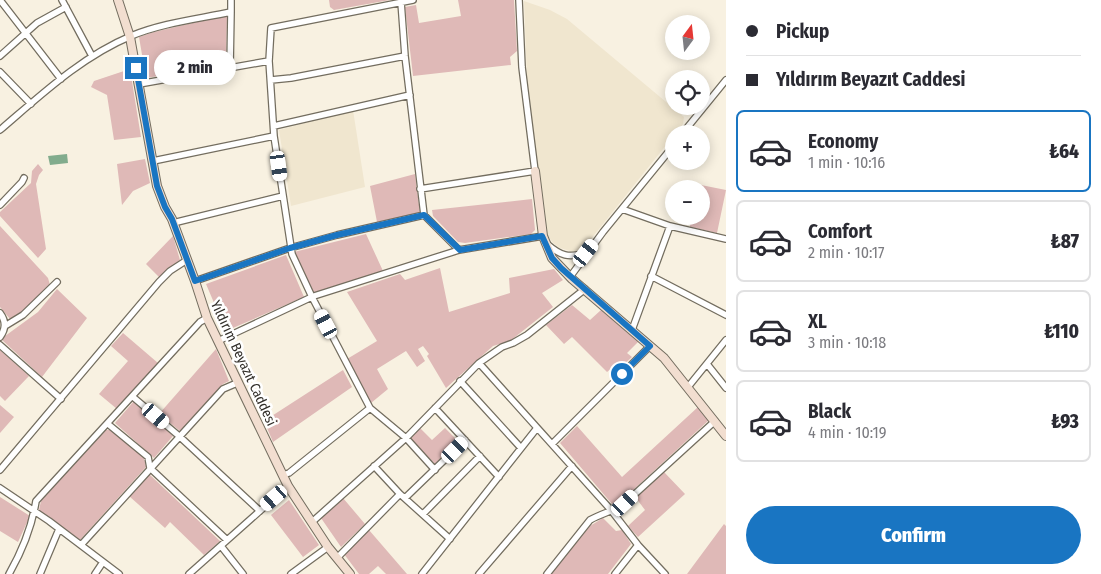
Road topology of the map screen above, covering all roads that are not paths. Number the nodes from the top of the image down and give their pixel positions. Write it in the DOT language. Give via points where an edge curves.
graph roads {
  1 [pos="0,0"];
  2 [pos="62,0"];
  3 [pos="118,0"];
  4 [pos="231,0"];
  5 [pos="413,0"];
  6 [pos="519,0"];
  7 [pos="401,2"];
  8 [pos="66,7"];
  9 [pos="231,12"];
  10 [pos="26,33"];
  11 [pos="130,37"];
  12 [pos="0,56"];
  13 [pos="92,56"];
  14 [pos="405,56"];
  15 [pos="269,61"];
  16 [pos="230,68"];
  17 [pos="0,72"];
  18 [pos="61,79"];
  19 [pos="270,80"];
  20 [pos="726,80"];
  21 [pos="139,84"];
  22 [pos="410,95"];
  23 [pos="31,104"];
  24 [pos="689,125"];
  25 [pos="274,126"];
  26 [pos="0,130"];
  27 [pos="274,136"];
  28 [pos="665,156"];
  29 [pos="152,160"];
  30 [pos="535,171"];
  31 [pos="24,178"];
  32 [pos="420,189"];
  33 [pos="283,196"];
  34 [pos="1,201"];
  35 [pos="622,209"];
  36 [pos="424,215"];
  37 [pos="173,223"];
  38 [pos="670,226"];
  39 [pos="726,239"];
  40 [pos="544,240"];
  41 [pos="290,248"];
  42 [pos="460,250"];
  43 [pos="586,253"];
  44 [pos="187,260"];
  45 [pos="570,276"];
  46 [pos="651,276"];
  47 [pos="195,281"];
  48 [pos="56,282"];
  49 [pos="585,288"];
  50 [pos="312,297"];
  51 [pos="0,313"];
  52 [pos="726,315"];
  53 [pos="207,318"];
  54 [pos="5,326"];
  55 [pos="632,330"];
  56 [pos="0,337"];
  57 [pos="726,340"];
  58 [pos="218,341"];
  59 [pos="0,345"];
  60 [pos="650,346"];
  61 [pos="479,362"];
  62 [pos="707,364"];
  63 [pos="460,381"];
  64 [pos="237,383"];
  65 [pos="688,387"];
  66 [pos="726,388"];
  67 [pos="133,397"];
  68 [pos="61,399"];
  69 [pos="370,408"];
  70 [pos="435,408"];
  71 [pos="715,421"];
  72 [pos="108,424"];
  73 [pos="537,428"];
  74 [pos="179,436"];
  75 [pos="726,436"];
  76 [pos="406,438"];
  77 [pos="465,440"];
  78 [pos="552,444"];
  79 [pos="521,448"];
  80 [pos="480,456"];
  81 [pos="374,466"];
  82 [pos="572,466"];
  83 [pos="150,468"];
  84 [pos="0,470"];
  85 [pos="435,470"];
  86 [pos="283,475"];
  87 [pos="499,477"];
  88 [pos="288,486"];
  89 [pos="0,488"];
  90 [pos="400,494"];
  91 [pos="405,498"];
  92 [pos="260,510"];
  93 [pos="611,510"];
  94 [pos="35,513"];
  95 [pos="423,514"];
  96 [pos="312,522"];
  97 [pos="60,529"];
  98 [pos="227,540"];
  99 [pos="450,540"];
  100 [pos="81,545"];
  101 [pos="638,545"];
  102 [pos="221,546"];
  103 [pos="328,547"];
  104 [pos="337,558"];
  105 [pos="103,562"];
  106 [pos="9,574"];
  107 [pos="40,574"];
  108 [pos="95,574"];
  109 [pos="119,574"];
  110 [pos="189,574"];
  111 [pos="243,574"];
  112 [pos="291,574"];
  113 [pos="350,574"];
  114 [pos="422,574"];
  115 [pos="479,574"];
  116 [pos="547,574"];
  117 [pos="614,574"];
  118 [pos="665,574"];
  1 -- 10 [label="street"];
  2 -- 8 [label="street"];
  3 -- 11 [label="street, Yıldırım Beyazıt Caddesi"];
  4 -- 9 [label="street"];
  5 -- 7 [label="street"];
  6 -- 30 [label="street" via="522,67"];
  7 -- 14 [label="street"];
  7 -- 15 [label="street" via="271,28"];
  8 -- 10 [label="street"];
  8 -- 13 [label="street"];
  9 -- 11 [label="street" via="154,28"];
  9 -- 16 [label="street"];
  10 -- 12 [label="street"];
  10 -- 18 [label="street"];
  11 -- 13 [label="street"];
  11 -- 21 [label="street, Yıldırım Beyazıt Caddesi"];
  13 -- 18 [label="street"];
  14 -- 19 [label="street"];
  14 -- 22 [label="street"];
  15 -- 16 [label="street"];
  15 -- 19 [label="street"];
  16 -- 21 [label="street"];
  17 -- 23 [label="street"];
  18 -- 23 [label="street"];
  19 -- 25 [label="street"];
  20 -- 24 [label="street"];
  21 -- 29 [label="street, Yıldırım Beyazıt Caddesi"];
  22 -- 25 [label="street"];
  22 -- 32 [label="street"];
  23 -- 26 [label="street"];
  25 -- 27 [label="street"];
  27 -- 29 [label="street"];
  27 -- 33 [label="street"];
  28 -- 35 [label="street"];
  29 -- 37 [label="street, Yıldırım Beyazıt Caddesi" via="157,186"];
  30 -- 32 [label="street"];
  30 -- 40 [label="street"];
  31 -- 34 [label="street"];
  32 -- 36 [label="street"];
  33 -- 37 [label="street"];
  33 -- 41 [label="street"];
  35 -- 38 [label="street"];
  35 -- 43 [label="street"];
  36 -- 41 [label="street"];
  36 -- 42 [label="street"];
  37 -- 44 [label="street, Yıldırım Beyazıt Caddesi"];
  38 -- 39 [label="street"];
  38 -- 46 [label="street"];
  40 -- 42 [label="street"];
  40 -- 43 [label="street" via="556,252 573,257"];
  40 -- 45 [label="street" via="552,258"];
  41 -- 47 [label="street"];
  41 -- 50 [label="street"];
  42 -- 50 [label="street"];
  43 -- 45 [label="street"];
  44 -- 47 [label="street, Yıldırım Beyazıt Caddesi"];
  44 -- 68 [label="street" via="159,282"];
  45 -- 49 [label="street"];
  46 -- 52 [label="street"];
  46 -- 55 [label="street"];
  47 -- 53 [label="street, Yıldırım Beyazıt Caddesi"];
  48 -- 54 [label="street" via="23,315"];
  49 -- 55 [label="street"];
  49 -- 61 [label="street" via="527,336"];
  50 -- 58 [label="street"];
  50 -- 69 [label="street"];
  51 -- 54 [label="street" via="5,319"];
  53 -- 58 [label="street, Yıldırım Beyazıt Caddesi"];
  53 -- 67 [label="street"];
  54 -- 56 [label="street"];
  55 -- 60 [label="street"];
  57 -- 62 [label="street"];
  58 -- 64 [label="street, Yıldırım Beyazıt Caddesi"];
  59 -- 68 [label="street"];
  60 -- 65 [label="street"];
  60 -- 78 [label="street"];
  61 -- 63 [label="street"];
  61 -- 73 [label="street"];
  62 -- 65 [label="street"];
  62 -- 66 [label="street"];
  63 -- 70 [label="street"];
  63 -- 79 [label="street"];
  64 -- 74 [label="street" via="223,389"];
  64 -- 86 [label="street, Yıldırım Beyazıt Caddesi"];
  65 -- 71 [label="street"];
  67 -- 72 [label="street"];
  67 -- 74 [label="street"];
  68 -- 84 [label="street"];
  69 -- 76 [label="street"];
  69 -- 86 [label="street"];
  70 -- 76 [label="street"];
  70 -- 77 [label="street"];
  71 -- 75 [label="street"];
  71 -- 93 [label="street" via="618,509"];
  72 -- 83 [label="street" via="148,457"];
  72 -- 94 [label="street" via="36,501"];
  73 -- 78 [label="street"];
  73 -- 79 [label="street"];
  74 -- 83 [label="street"];
  74 -- 92 [label="street"];
  76 -- 81 [label="street"];
  76 -- 85 [label="street"];
  77 -- 80 [label="street"];
  77 -- 85 [label="street"];
  78 -- 82 [label="street"];
  79 -- 87 [label="street"];
  80 -- 87 [label="street"];
  80 -- 95 [label="street"];
  81 -- 90 [label="street"];
  81 -- 96 [label="street"];
  82 -- 93 [label="street"];
  82 -- 115 [label="street"];
  83 -- 98 [label="street"];
  83 -- 100 [label="street"];
  85 -- 91 [label="street"];
  86 -- 88 [label="street, Yıldırım Beyazıt Caddesi"];
  87 -- 99 [label="street"];
  88 -- 92 [label="street"];
  88 -- 96 [label="street, Yıldırım Beyazıt Caddesi"];
  89 -- 94 [label="street"];
  90 -- 91 [label="street"];
  90 -- 104 [label="street"];
  91 -- 95 [label="street"];
  92 -- 98 [label="street"];
  93 -- 101 [label="street"];
  93 -- 116 [label="street" via="590,520"];
  94 -- 97 [label="street"];
  94 -- 106 [label="street"];
  95 -- 99 [label="street"];
  96 -- 103 [label="street, Yıldırım Beyazıt Caddesi"];
  97 -- 100 [label="street"];
  97 -- 107 [label="street"];
  98 -- 102 [label="street"];
  99 -- 114 [label="street"];
  100 -- 105 [label="street"];
  101 -- 117 [label="street"];
  101 -- 118 [label="street"];
  102 -- 110 [label="street"];
  102 -- 111 [label="street"];
  103 -- 104 [label="street, Yıldırım Beyazıt Caddesi"];
  103 -- 112 [label="street"];
  104 -- 113 [label="street, Yıldırım Beyazıt Caddesi"];
  105 -- 108 [label="street"];
  105 -- 109 [label="street"];
}
